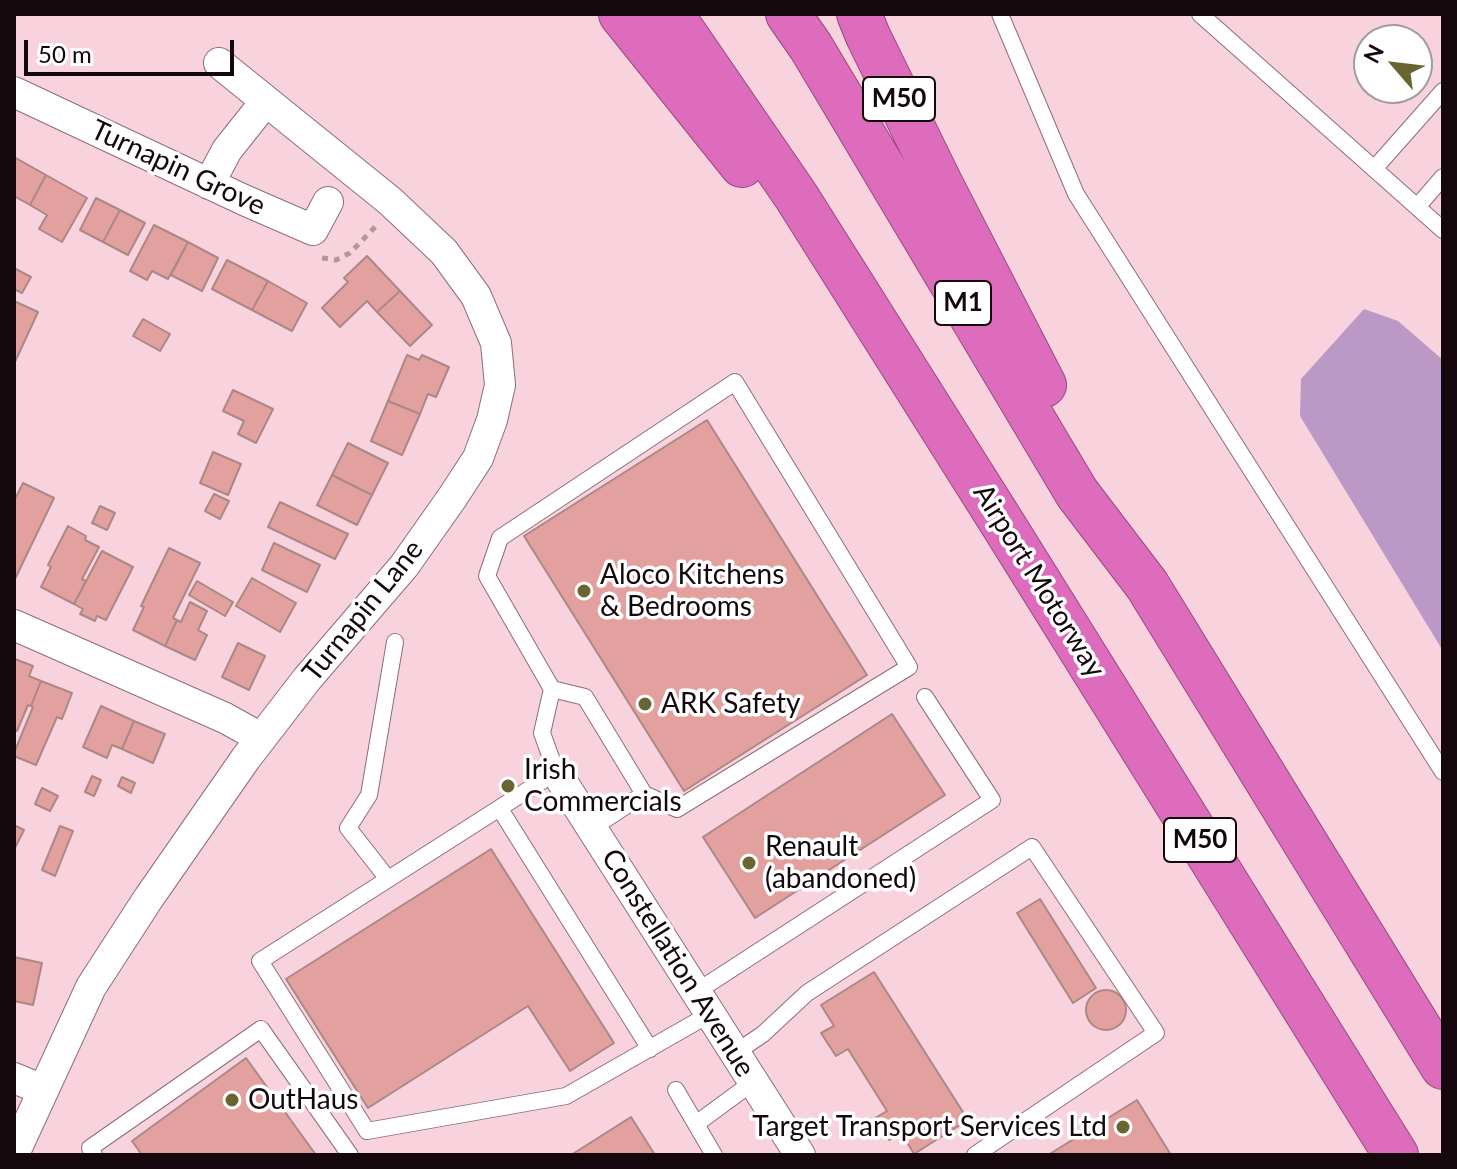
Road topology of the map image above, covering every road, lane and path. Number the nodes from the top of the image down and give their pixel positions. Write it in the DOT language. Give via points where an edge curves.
graph roads {
  1 [pos="621,14"];
  2 [pos="671,14"];
  3 [pos="859,14"];
  4 [pos="1000,14"];
  5 [pos="1200,14"];
  6 [pos="798,25"];
  7 [pos="219,63"];
  8 [pos="1443,91"];
  9 [pos="14,92"];
  10 [pos="266,101"];
  11 [pos="1374,169"];
  12 [pos="1443,177"];
  13 [pos="209,184"];
  14 [pos="328,202"];
  15 [pos="395,206"];
  16 [pos="1417,207"];
  17 [pos="313,230"];
  18 [pos="1443,230"];
  19 [pos="1004,526"];
  20 [pos="1147,585"];
  21 [pos="14,625"];
  22 [pos="395,642"];
  23 [pos="552,689"];
  24 [pos="925,697"];
  25 [pos="261,738"];
  26 [pos="556,772"];
  27 [pos="1443,772"];
  28 [pos="644,794"];
  29 [pos="500,809"];
  30 [pos="592,828"];
  31 [pos="388,879"];
  32 [pos="703,1003"];
  33 [pos="650,1049"];
  34 [pos="735,1053"];
  35 [pos="1443,1067"];
  36 [pos="14,1078"];
  37 [pos="753,1082"];
  38 [pos="43,1090"];
  39 [pos="676,1090"];
  40 [pos="696,1124"];
  41 [pos="14,1154"];
  42 [pos="94,1155"];
  43 [pos="350,1155"];
  44 [pos="714,1155"];
  45 [pos="800,1155"];
  46 [pos="975,1155"];
  47 [pos="1396,1155"];
  1 -- 19 [label="highway, M50" via="823,268"];
  2 -- 19 [label="highway, Airport Motorway" via="796,196"];
  3 -- 20 [label="highway, M50" via="1063,422 1132,536"];
  4 -- 27 [label="lane" via="1076,194"];
  5 -- 11 [label="lane"];
  6 -- 20 [label="highway, M1" via="1077,493"];
  7 -- 10 [label="street, Turnapin Lane"];
  8 -- 11 [label="lane"];
  9 -- 13 [label="street, Turnapin Grove"];
  10 -- 13 [label="street" via="227,150"];
  10 -- 15 [label="street, Turnapin Lane"];
  11 -- 16 [label="lane"];
  12 -- 16 [label="lane"];
  13 -- 17 [label="street, Turnapin Grove"];
  14 -- 17 [label="street"];
  15 -- 17 [label="path" via="350,253 336,260 313,253"];
  15 -- 25 [label="street, Turnapin Lane" via="444,252 476,296 496,343 500,385 492,420 478,458 404,566"];
  16 -- 18 [label="lane"];
  19 -- 47 [label="highway, Airport Motorway / M50"];
  20 -- 35 [label="highway, M50"];
  21 -- 25 [label="street"];
  22 -- 31 [label="lane" via="369,795 348,828"];
  23 -- 26 [label="lane" via="542,733"];
  23 -- 28 [label="lane" via="585,697"];
  23 -- 28 [label="lane" via="487,576 500,538 735,382 909,667 677,809"];
  24 -- 32 [label="lane" via="992,800"];
  25 -- 38 [label="street, Turnapin Lane" via="91,987"];
  26 -- 29 [label="lane"];
  26 -- 30 [label="street, Constellation Avenue"];
  28 -- 30 [label="lane"];
  29 -- 31 [label="lane"];
  29 -- 33 [label="lane"];
  30 -- 32 [label="street, Constellation Avenue"];
  31 -- 33 [label="lane" via="260,961 367,1131 566,1096"];
  32 -- 33 [label="lane"];
  32 -- 34 [label="street, Constellation Avenue"];
  34 -- 37 [label="street, Constellation Avenue"];
  34 -- 46 [label="lane" via="807,993 1032,847 1156,1033"];
  36 -- 38 [label="street"];
  37 -- 40 [label="lane"];
  37 -- 45 [label="street, Constellation Avenue"];
  38 -- 41 [label="street, Turnapin Lane"];
  39 -- 40 [label="lane"];
  40 -- 44 [label="lane"];
  42 -- 43 [label="lane" via="90,1148 261,1029"];
}
